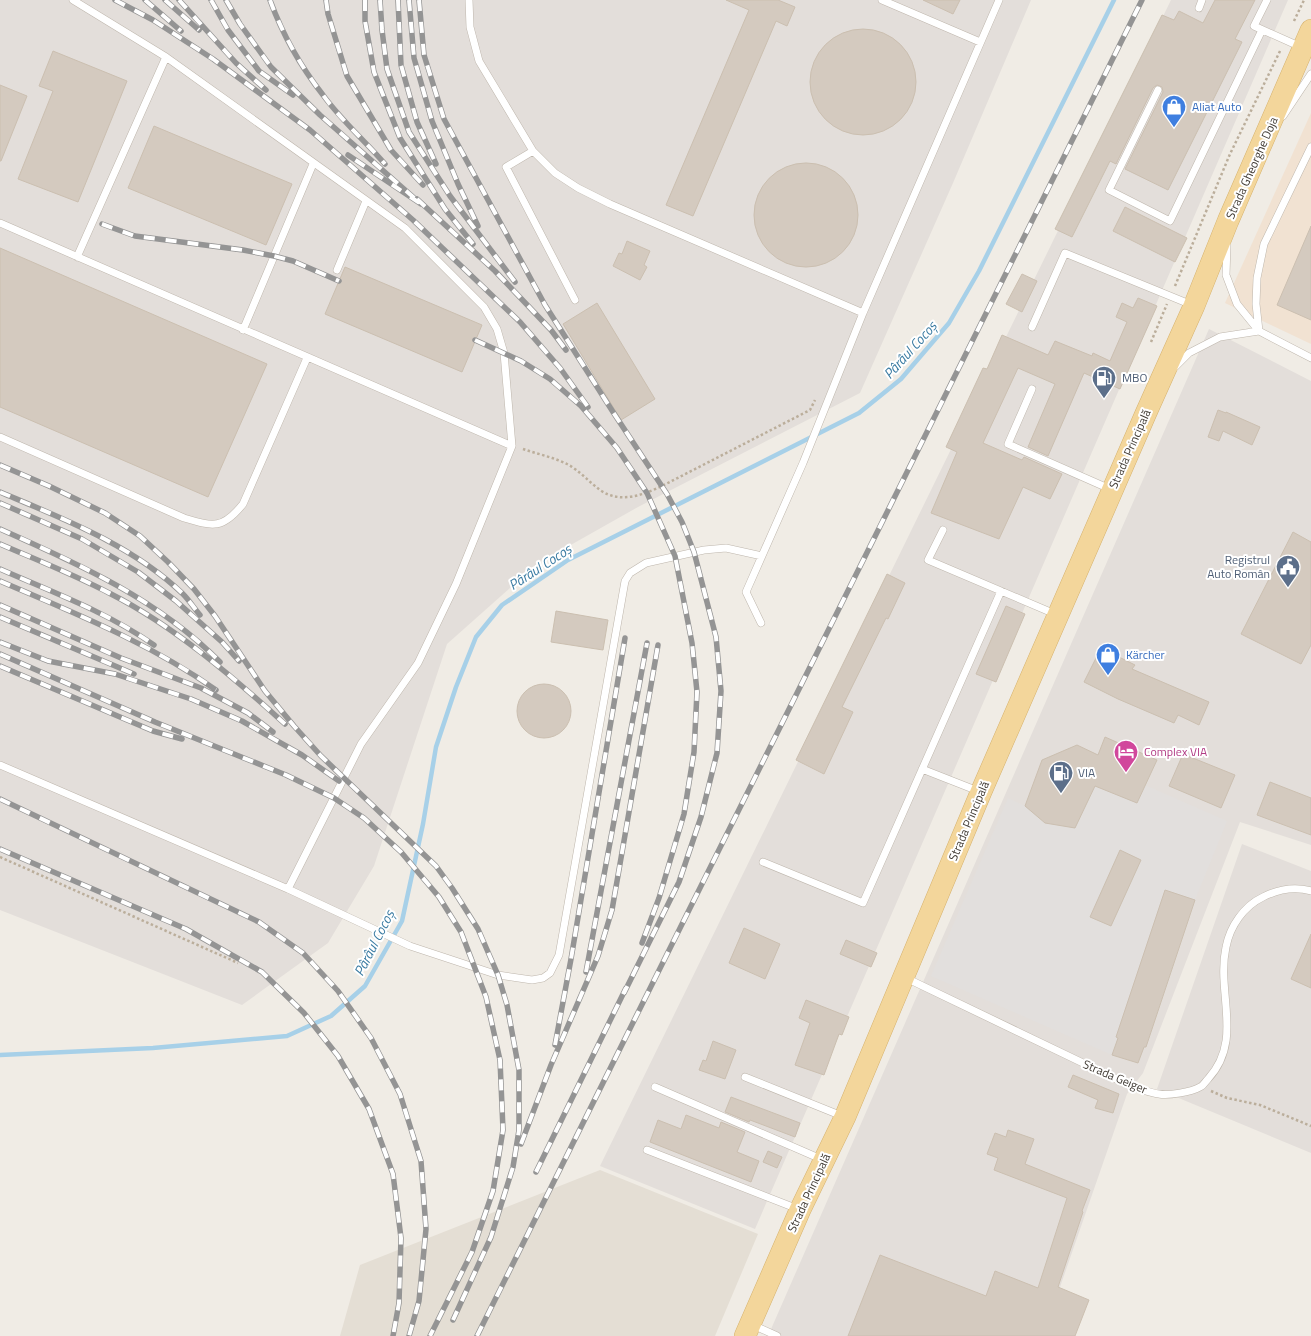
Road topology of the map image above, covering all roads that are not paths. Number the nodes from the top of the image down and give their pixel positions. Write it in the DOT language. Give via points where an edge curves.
graph roads {
  1 [pos="73,0"];
  2 [pos="469,0"];
  3 [pos="882,0"];
  4 [pos="998,0"];
  5 [pos="1202,0"];
  6 [pos="1267,0"];
  7 [pos="1199,8"];
  8 [pos="1262,30"];
  9 [pos="1300,39"];
  10 [pos="980,42"];
  11 [pos="166,57"];
  12 [pos="1311,74"];
  13 [pos="1158,90"];
  14 [pos="1311,147"];
  15 [pos="1260,149"];
  16 [pos="534,151"];
  17 [pos="313,164"];
  18 [pos="366,201"];
  19 [pos="1228,221"];
  20 [pos="0,223"];
  21 [pos="77,257"];
  22 [pos="337,270"];
  23 [pos="575,300"];
  24 [pos="1194,306"];
  25 [pos="863,314"];
  26 [pos="1032,327"];
  27 [pos="243,330"];
  28 [pos="1259,331"];
  29 [pos="307,358"];
  30 [pos="1311,358"];
  31 [pos="1160,381"];
  32 [pos="1032,388"];
  33 [pos="0,437"];
  34 [pos="512,446"];
  35 [pos="1112,490"];
  36 [pos="942,530"];
  37 [pos="762,556"];
  38 [pos="1001,590"];
  39 [pos="1057,615"];
  40 [pos="761,623"];
  41 [pos="0,765"];
  42 [pos="922,769"];
  43 [pos="981,792"];
  44 [pos="763,862"];
  45 [pos="288,889"];
  46 [pos="1311,891"];
  47 [pos="904,977"];
  48 [pos="745,1077"];
  49 [pos="655,1087"];
  50 [pos="844,1117"];
  51 [pos="647,1150"];
  52 [pos="824,1160"];
  53 [pos="800,1210"];
  54 [pos="748,1330"];
  55 [pos="777,1336"];
  1 -- 11 [label="lane"];
  2 -- 16 [label="lane" via="470,27 479,61"];
  3 -- 10 [label="lane"];
  4 -- 10 [label="lane"];
  5 -- 7 [label="lane"];
  6 -- 8 [label="lane" via="1254,26"];
  8 -- 9 [label="lane"];
  8 -- 13 [label="lane" via="1170,221 1109,190"];
  9 -- 15 [label="main road, Strada Gheorghe Doja"];
  10 -- 25 [label="lane"];
  11 -- 17 [label="lane"];
  11 -- 21 [label="lane"];
  12 -- 15 [label="lane"];
  14 -- 28 [label="lane" via="1264,244 1256,304"];
  15 -- 19 [label="main road, Strada Gheorghe Doja"];
  16 -- 23 [label="lane" via="506,167"];
  16 -- 25 [label="lane" via="555,173 610,204"];
  17 -- 18 [label="lane"];
  17 -- 27 [label="lane"];
  18 -- 22 [label="lane"];
  18 -- 34 [label="lane" via="405,228 484,307 497,329 504,353"];
  19 -- 24 [label="main road, Strada Gheorghe Doja"];
  19 -- 28 [label="lane" via="1226,275 1237,304"];
  20 -- 21 [label="lane"];
  21 -- 27 [label="lane"];
  24 -- 26 [label="lane" via="1065,253"];
  24 -- 31 [label="main road, Strada Principală"];
  25 -- 37 [label="lane"];
  27 -- 29 [label="lane"];
  28 -- 30 [label="lane"];
  28 -- 31 [label="lane" via="1220,336 1189,353"];
  29 -- 33 [label="lane" via="243,504 232,518 218,525 184,518"];
  29 -- 34 [label="lane"];
  31 -- 35 [label="main road, Strada Principală"];
  32 -- 35 [label="lane" via="1008,444"];
  34 -- 45 [label="lane" via="456,584 418,663 361,744"];
  35 -- 39 [label="main road, Strada Principală"];
  36 -- 38 [label="lane" via="928,560"];
  37 -- 40 [label="lane" via="746,592"];
  37 -- 45 [label="lane" via="726,548 704,550 646,563 630,573 625,581 559,955 550,973 532,980 498,975 410,946"];
  38 -- 39 [label="lane"];
  38 -- 42 [label="lane"];
  39 -- 43 [label="main road, Strada Principală"];
  41 -- 45 [label="lane"];
  42 -- 43 [label="lane"];
  42 -- 44 [label="lane" via="863,903"];
  43 -- 47 [label="main road, Strada Principală"];
  46 -- 47 [label="lane, Strada Geiger" via="1300,888 1276,890 1251,902 1236,922 1226,946 1226,1045 1218,1069 1201,1087 1186,1092 1159,1094 1133,1087"];
  47 -- 50 [label="main road, Strada Principală"];
  48 -- 50 [label="lane"];
  49 -- 52 [label="lane"];
  50 -- 52 [label="main road, Strada Principală"];
  51 -- 53 [label="lane"];
  52 -- 53 [label="main road, Strada Principală"];
  53 -- 54 [label="main road, Strada Principală"];
  54 -- 55 [label="lane"];
}
